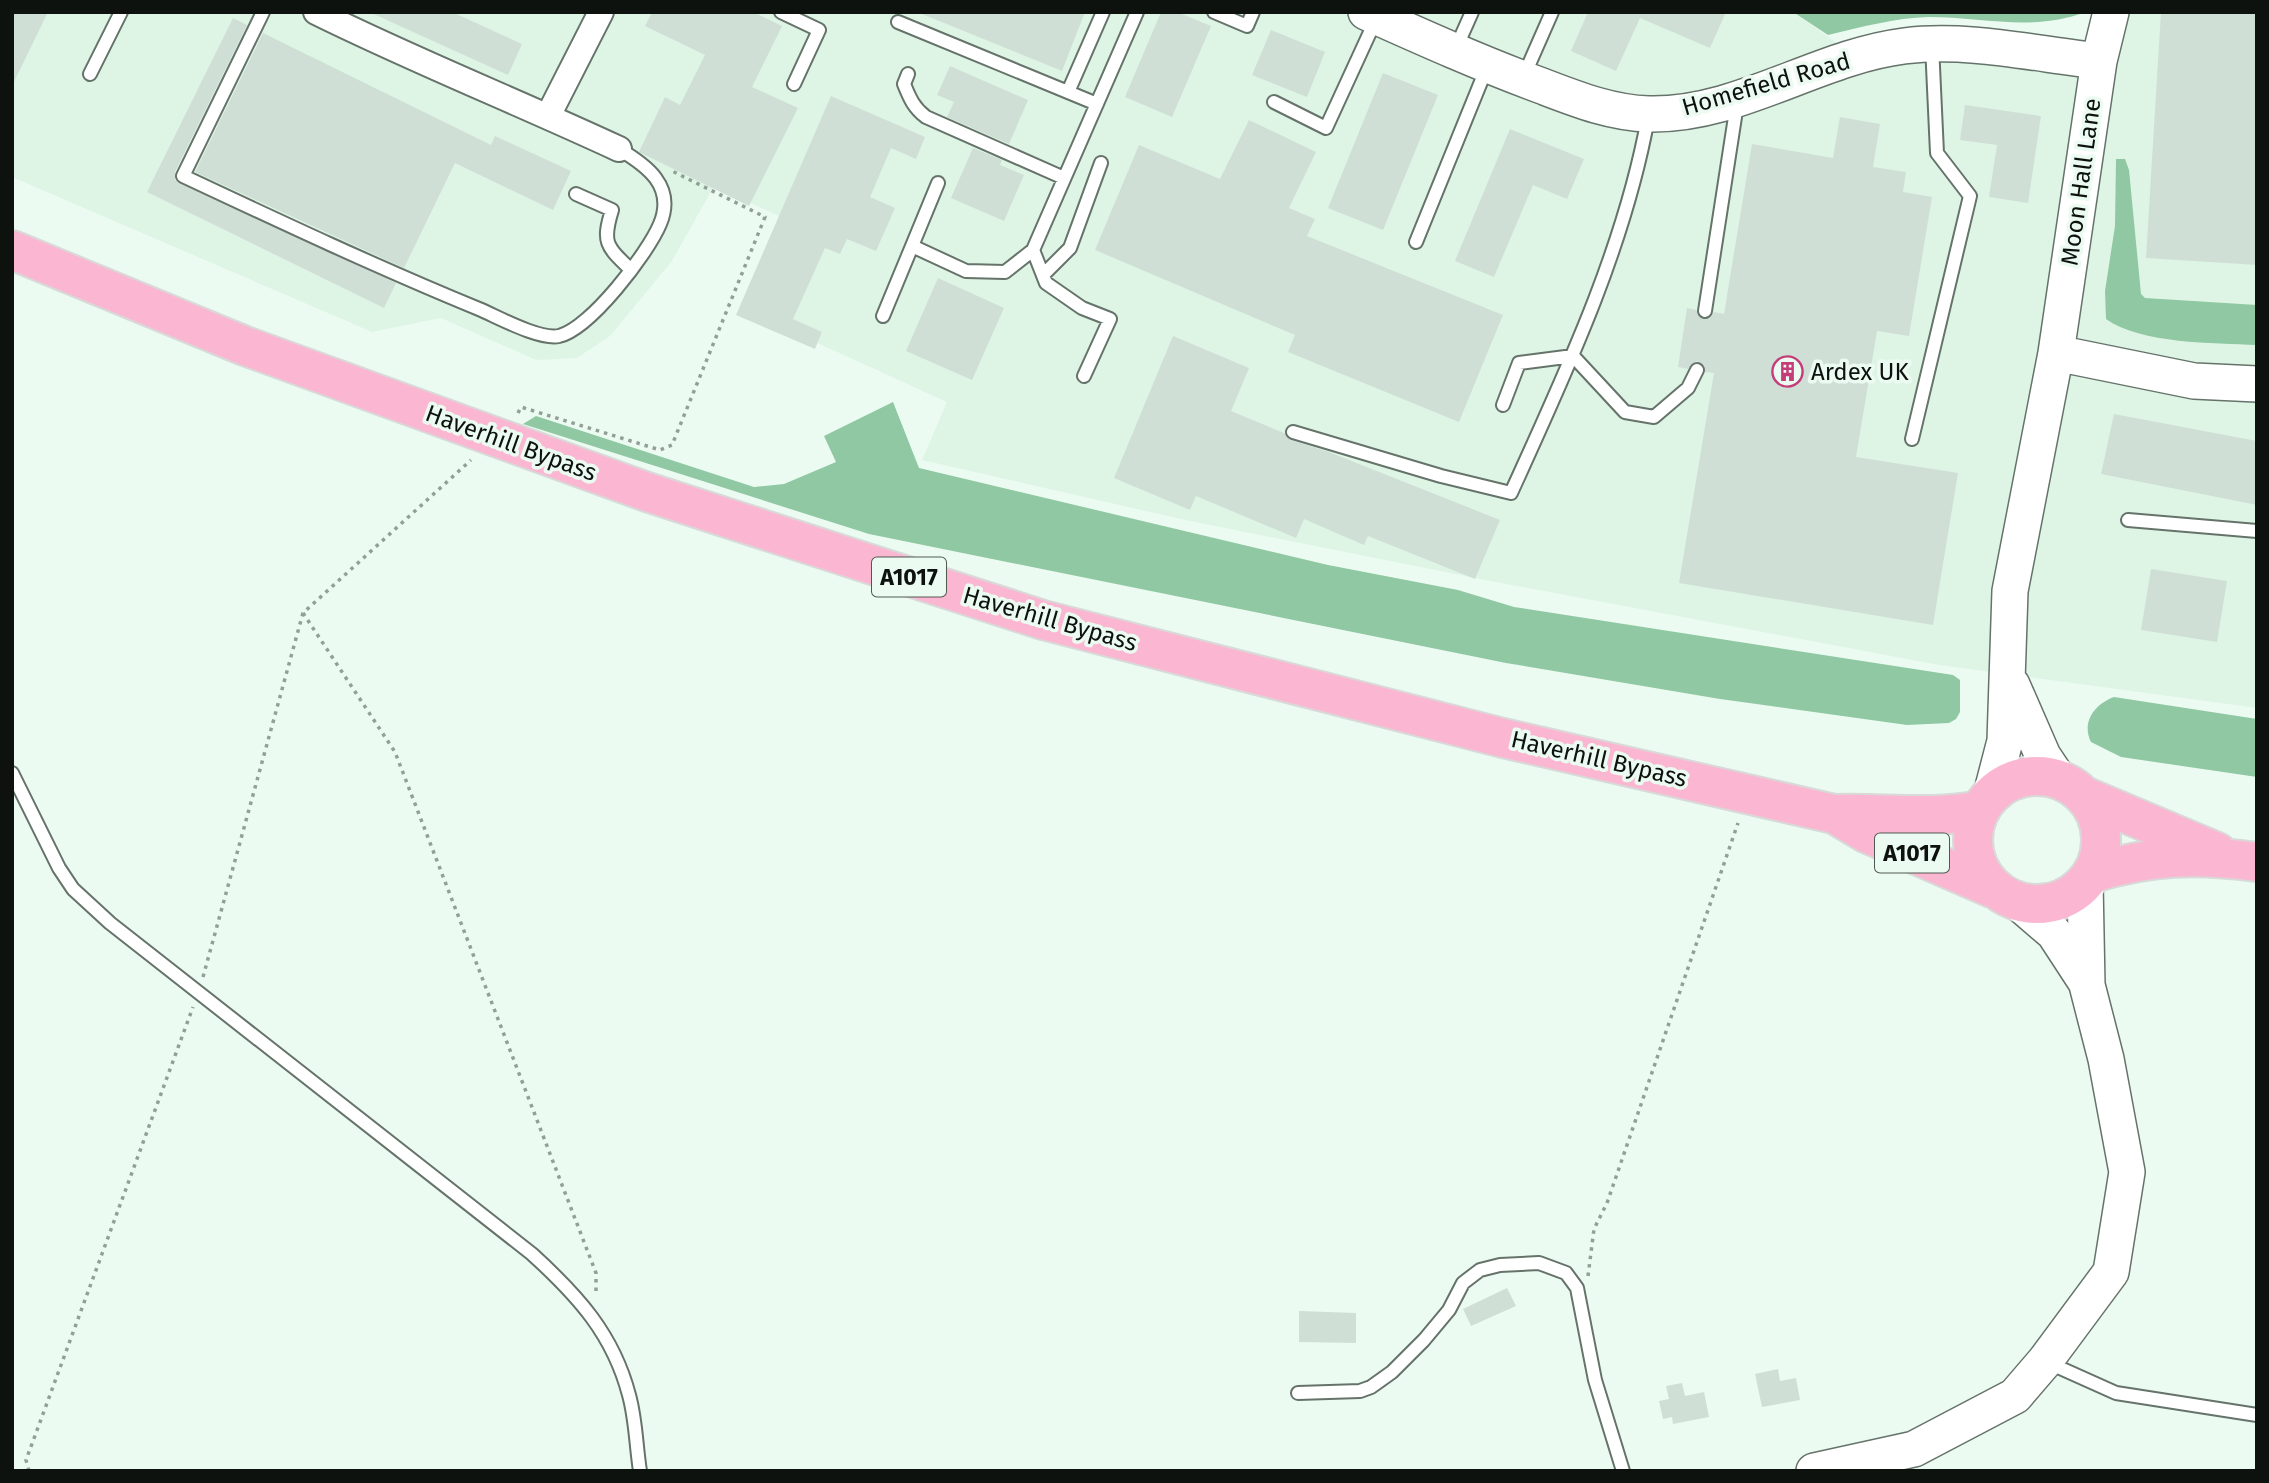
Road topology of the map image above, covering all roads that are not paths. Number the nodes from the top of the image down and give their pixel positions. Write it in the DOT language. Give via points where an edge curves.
graph roads {
  1 [pos="121,12"];
  2 [pos="263,12"];
  3 [pos="316,12"];
  4 [pos="601,12"];
  5 [pos="781,12"];
  6 [pos="1103,12"];
  7 [pos="1137,12"];
  8 [pos="1214,12"];
  9 [pos="1253,12"];
  10 [pos="1472,12"];
  11 [pos="1552,12"];
  12 [pos="2111,12"];
  13 [pos="1371,15"];
  14 [pos="898,22"];
  15 [pos="1933,45"];
  16 [pos="1454,52"];
  17 [pos="2099,61"];
  18 [pos="1488,67"];
  19 [pos="90,74"];
  20 [pos="908,74"];
  21 [pos="1523,79"];
  22 [pos="794,84"];
  23 [pos="1068,92"];
  24 [pos="1739,96"];
  25 [pos="1273,103"];
  26 [pos="1097,104"];
  27 [pos="1648,114"];
  28 [pos="548,116"];
  29 [pos="621,150"];
  30 [pos="1101,163"];
  31 [pos="1064,178"];
  32 [pos="938,184"];
  33 [pos="576,194"];
  34 [pos="1416,242"];
  35 [pos="912,246"];
  36 [pos="12,250"];
  37 [pos="1033,250"];
  38 [pos="630,269"];
  39 [pos="1043,275"];
  40 [pos="1705,311"];
  41 [pos="883,316"];
  42 [pos="2056,353"];
  43 [pos="1573,356"];
  44 [pos="1697,370"];
  45 [pos="1084,376"];
  46 [pos="2257,384"];
  47 [pos="1503,405"];
  48 [pos="1293,432"];
  49 [pos="1912,439"];
  50 [pos="2128,520"];
  51 [pos="2257,531"];
  52 [pos="2009,679"];
  53 [pos="12,773"];
  54 [pos="2071,788"];
  55 [pos="1985,802"];
  56 [pos="1834,814"];
  57 [pos="2246,861"];
  58 [pos="2089,878"];
  59 [pos="2006,895"];
  60 [pos="2087,985"];
  61 [pos="2045,1361"];
  62 [pos="1298,1393"];
  63 [pos="2257,1415"];
  64 [pos="640,1471"];
  65 [pos="1623,1471"];
  66 [pos="1814,1471"];
  1 -- 19 [label="lane"];
  2 -- 38 [label="lane" via="183,176 531,331 558,336 588,321"];
  3 -- 28 [label="street" via="397,53"];
  4 -- 28 [label="street"];
  5 -- 22 [label="lane" via="819,30"];
  6 -- 23 [label="lane"];
  7 -- 26 [label="lane"];
  8 -- 9 [label="lane" via="1247,26"];
  10 -- 16 [label="lane"];
  11 -- 21 [label="lane"];
  12 -- 17 [label="street, Moon Hall Lane"];
  13 -- 16 [label="street, Homefield Road"];
  13 -- 25 [label="lane" via="1326,128"];
  14 -- 23 [label="lane"];
  15 -- 17 [label="street, Homefield Road"];
  15 -- 24 [label="street, Homefield Road" via="1903,46 1857,57"];
  15 -- 49 [label="lane" via="1937,153 1969,195"];
  16 -- 18 [label="street, Homefield Road"];
  17 -- 42 [label="street, Moon Hall Lane"];
  18 -- 21 [label="street, Homefield Road"];
  18 -- 34 [label="lane"];
  20 -- 31 [label="lane" via="904,85 909,97 926,117"];
  21 -- 27 [label="street, Homefield Road" via="1599,107"];
  23 -- 26 [label="lane"];
  24 -- 27 [label="street, Homefield Road" via="1693,110"];
  24 -- 40 [label="lane"];
  26 -- 31 [label="lane"];
  27 -- 43 [label="lane" via="1620,232"];
  28 -- 29 [label="street"];
  29 -- 38 [label="lane" via="649,167 660,185 663,203 661,223"];
  30 -- 39 [label="lane" via="1070,247"];
  31 -- 37 [label="lane"];
  32 -- 35 [label="lane"];
  33 -- 38 [label="lane" via="612,210 605,233 609,250"];
  35 -- 37 [label="lane" via="966,271 1005,272"];
  35 -- 41 [label="lane"];
  36 -- 56 [label="main road, Haverhill Bypass / A1017" via="245,346 647,492 1043,620 1503,738"];
  37 -- 39 [label="lane"];
  39 -- 45 [label="lane" via="1082,308 1110,319"];
  42 -- 46 [label="street" via="2194,381"];
  42 -- 52 [label="street, Moon Hall Lane" via="2010,591"];
  43 -- 44 [label="lane" via="1625,412 1654,417 1688,388"];
  43 -- 47 [label="lane" via="1519,363"];
  43 -- 48 [label="lane" via="1511,493"];
  50 -- 51 [label="lane"];
  52 -- 54 [label="street" via="2043,757"];
  52 -- 55 [label="street, Moon Hall Lane" via="2005,741"];
  53 -- 64 [label="lane" via="73,889 575,1292 613,1349 629,1395"];
  54 -- 55 [label="main road" via="2041,776 2023,777"];
  54 -- 57 [label="main road"];
  54 -- 58 [label="main road" via="2094,809 2101,833 2099,858"];
  55 -- 56 [label="main road, Haverhill Bypass / A1017" via="1929,817"];
  55 -- 59 [label="main road" via="1973,830 1973,851 1980,871"];
  56 -- 59 [label="main road, Haverhill Bypass / A1017" via="1866,833"];
  57 -- 58 [label="main road" via="2185,856 2134,860"];
  58 -- 59 [label="main road" via="2066,898 2043,905"];
  58 -- 60 [label="street"];
  59 -- 60 [label="street" via="2054,933"];
  60 -- 61 [label="street" via="2127,1172 2110,1272"];
  61 -- 63 [label="lane" via="2116,1393"];
  61 -- 66 [label="street" via="2015,1396 1914,1449"];
  62 -- 65 [label="lane" via="1371,1388 1424,1340 1449,1310 1463,1283 1479,1270 1539,1263 1566,1273 1577,1288 1595,1380"];
}
